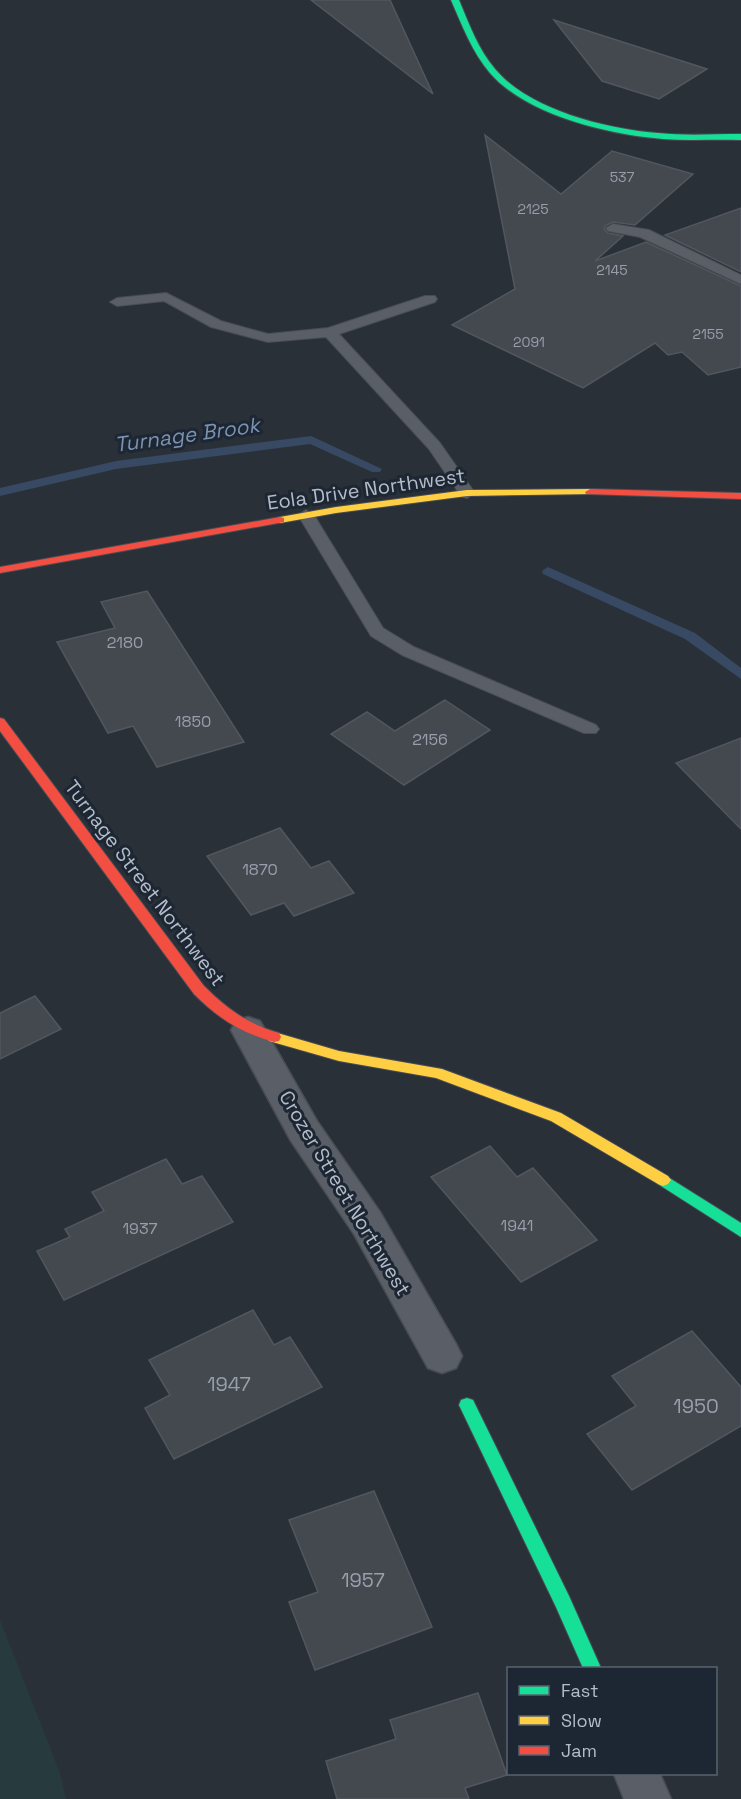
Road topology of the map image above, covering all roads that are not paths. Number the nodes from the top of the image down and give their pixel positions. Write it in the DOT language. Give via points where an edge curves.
graph roads {
  1 [pos="455,0"];
  2 [pos="741,137"];
  3 [pos="613,228"];
  4 [pos="741,280"];
  5 [pos="430,299"];
  6 [pos="117,302"];
  7 [pos="330,332"];
  8 [pos="467,493"];
  9 [pos="741,496"];
  10 [pos="306,515"];
  11 [pos="0,570"];
  12 [pos="0,722"];
  13 [pos="590,729"];
  14 [pos="249,1030"];
  15 [pos="741,1231"];
  16 [pos="442,1356"];
  17 [pos="467,1405"];
  18 [pos="592,1667"];
  19 [pos="638,1775"];
  20 [pos="648,1799"];
  1 -- 2 [label="street" via="479,52 495,74 537,105 601,125 651,135"];
  3 -- 4 [label="lane" via="644,232"];
  5 -- 7 [label="lane"];
  6 -- 7 [label="lane" via="166,297 216,324 268,338"];
  7 -- 8 [label="lane" via="435,446"];
  8 -- 9 [label="street, Eola Drive Northwest"];
  8 -- 10 [label="street, Eola Drive Northwest"];
  10 -- 11 [label="street, Eola Drive Northwest"];
  10 -- 13 [label="lane" via="377,632 408,651"];
  12 -- 14 [label="street, Turnage Street Northwest" via="199,990 221,1014"];
  14 -- 15 [label="street, Turnage Street Northwest" via="339,1056 437,1073 556,1117"];
  14 -- 16 [label="street, Crozer Street Northwest" via="304,1131 367,1223"];
  17 -- 18 [label="street" via="564,1602"];
  19 -- 20 [label="street"];
}
